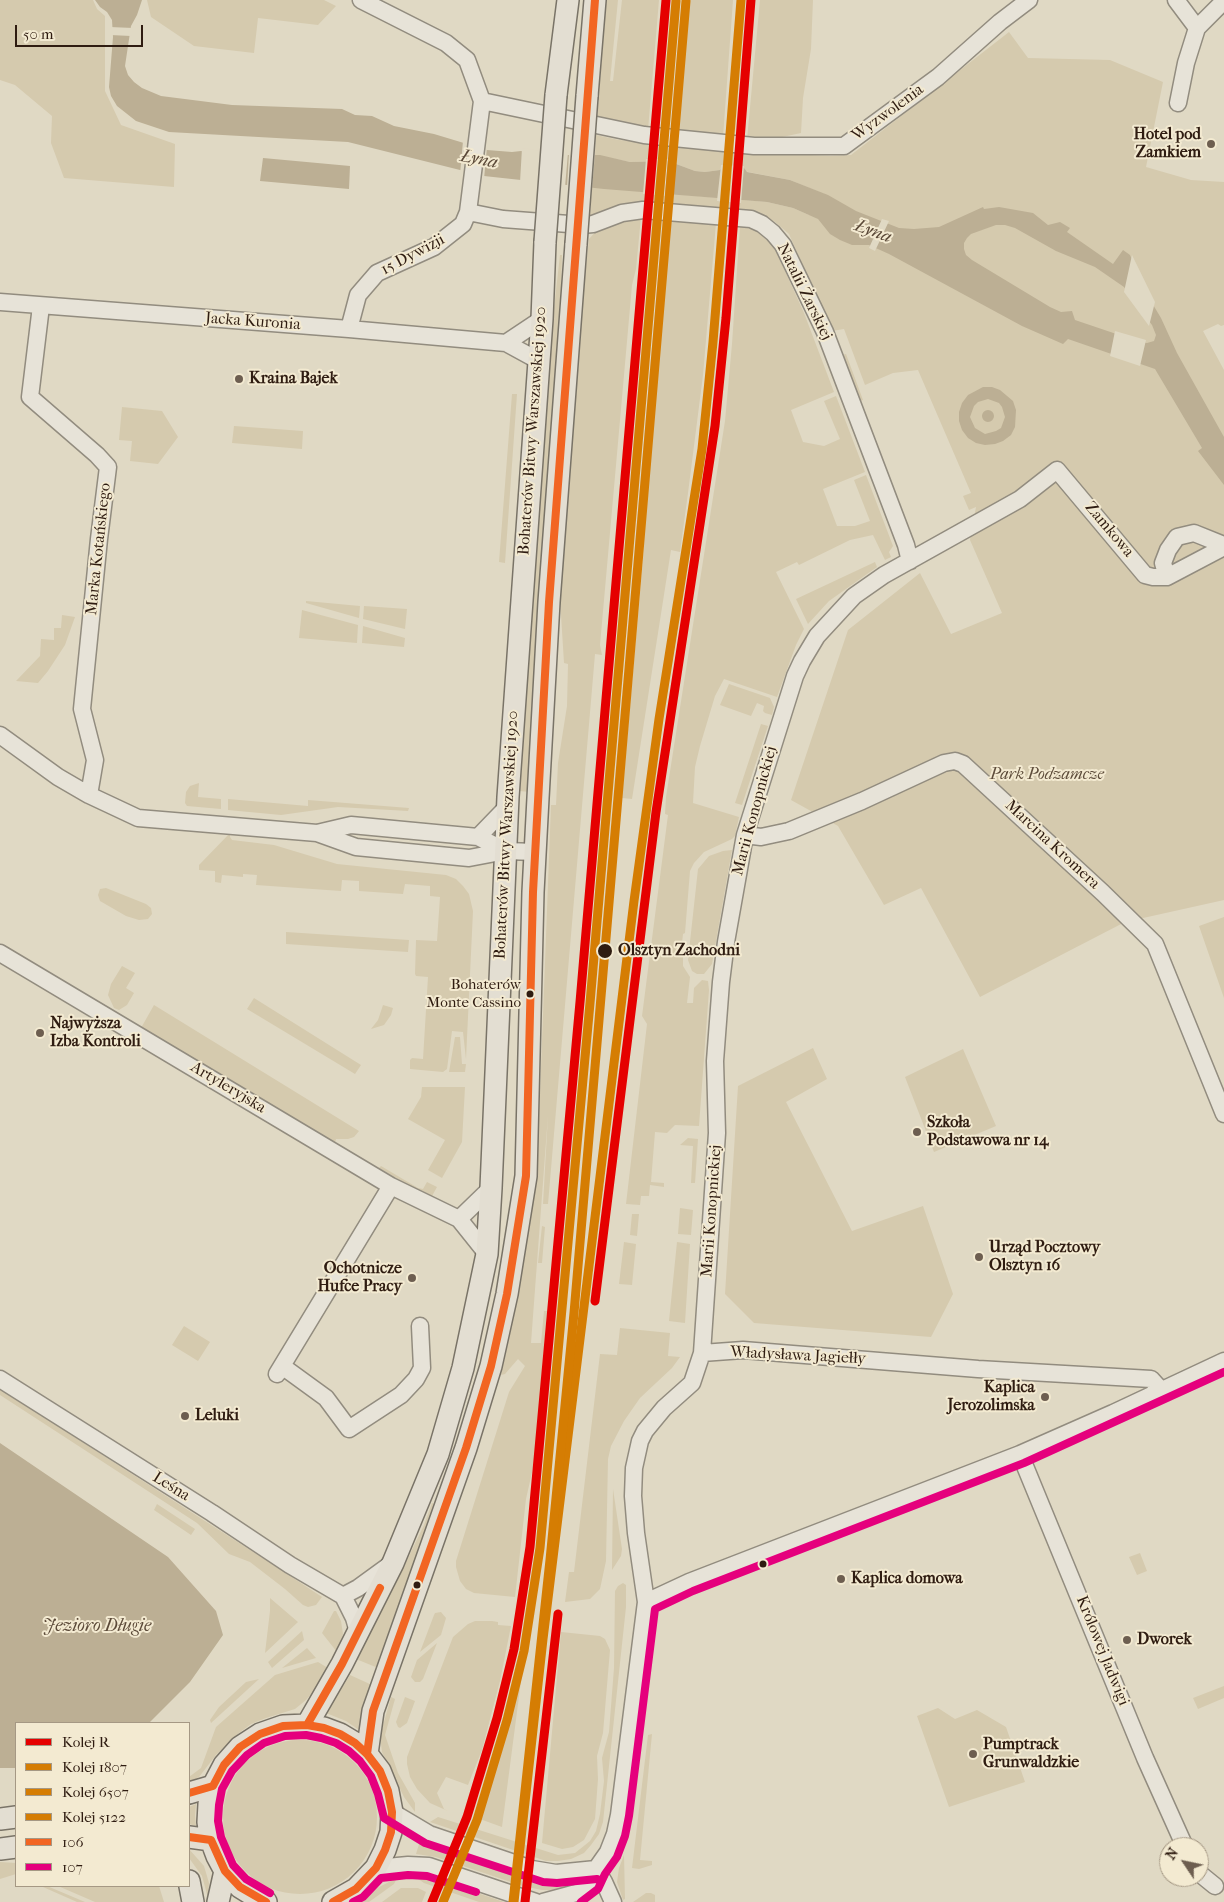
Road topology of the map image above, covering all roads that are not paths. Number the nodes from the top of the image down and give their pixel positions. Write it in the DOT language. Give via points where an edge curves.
graph roads {
  1 [pos="361,0"];
  2 [pos="568,0"];
  3 [pos="595,0"];
  4 [pos="1029,0"];
  5 [pos="1176,0"];
  6 [pos="1224,1"];
  7 [pos="1197,28"];
  8 [pos="482,101"];
  9 [pos="1178,103"];
  10 [pos="468,212"];
  11 [pos="0,302"];
  12 [pos="41,306"];
  13 [pos="542,319"];
  14 [pos="349,329"];
  15 [pos="506,343"];
  16 [pos="539,361"];
  17 [pos="1056,470"];
  18 [pos="1224,546"];
  19 [pos="910,561"];
  20 [pos="1167,577"];
  21 [pos="0,735"];
  22 [pos="89,795"];
  23 [pos="507,807"];
  24 [pos="317,833"];
  25 [pos="745,835"];
  26 [pos="478,837"];
  27 [pos="506,851"];
  28 [pos="535,852"];
  29 [pos="0,953"];
  30 [pos="1224,1114"];
  31 [pos="391,1186"];
  32 [pos="491,1188"];
  33 [pos="459,1219"];
  34 [pos="487,1254"];
  35 [pos="420,1326"];
  36 [pos="702,1353"];
  37 [pos="1224,1362"];
  38 [pos="0,1379"];
  39 [pos="1161,1390"];
  40 [pos="1020,1454"];
  41 [pos="393,1563"];
  42 [pos="343,1596"];
  43 [pos="646,1602"];
  44 [pos="358,1632"];
  45 [pos="307,1725"];
  46 [pos="367,1754"];
  47 [pos="213,1786"];
  48 [pos="190,1793"];
  49 [pos="392,1812"];
  50 [pos="15,1817"];
  51 [pos="0,1819"];
  52 [pos="190,1837"];
  53 [pos="1181,1837"];
  54 [pos="211,1840"];
  55 [pos="15,1847"];
  56 [pos="0,1849"];
  57 [pos="376,1868"];
  58 [pos="596,1869"];
  59 [pos="225,1871"];
  60 [pos="1209,1881"];
  61 [pos="190,1886"];
  62 [pos="1215,1886"];
  63 [pos="193,1902"];
  64 [pos="218,1902"];
  65 [pos="266,1902"];
  66 [pos="334,1902"];
  67 [pos="536,1902"];
  68 [pos="543,1902"];
  69 [pos="613,1902"];
  1 -- 8 [label="street" via="453,48 467,60"];
  2 -- 13 [label="main road, Bohaterów Bitwy Warszawskiej 1920, bridge" via="556,95"];
  3 -- 28 [label="main road, Bohaterów Bitwy Warszawskiej 1920, bridge" via="549,602"];
  4 -- 8 [label="street, Wyzwolenia" via="938,77 844,146 754,146 632,133"];
  5 -- 7 [label="street"];
  6 -- 7 [label="street"];
  7 -- 9 [label="street"];
  8 -- 10 [label="street, 15 Dywizji"];
  10 -- 14 [label="street, 15 Dywizji" via="463,224 434,247 377,273 358,295"];
  10 -- 19 [label="street, Natalii Żarskiej" via="503,219 582,225 643,210 734,217 762,224 783,245 825,332"];
  11 -- 12 [label="street, Jacka Kuronia"];
  12 -- 14 [label="street, Jacka Kuronia"];
  12 -- 22 [label="street, Marka Kotańskiego" via="30,397 108,467 82,709 95,760"];
  13 -- 15 [label="street"];
  13 -- 16 [label="main road, Bohaterów Bitwy Warszawskiej 1920"];
  14 -- 15 [label="street, Jacka Kuronia"];
  15 -- 16 [label="street, Jacka Kuronia"];
  16 -- 23 [label="main road, Bohaterów Bitwy Warszawskiej 1920"];
  17 -- 19 [label="street, Marii Konopnickiej" via="1020,499"];
  17 -- 20 [label="street, Zamkowa" via="1145,575"];
  18 -- 20 [label="street"];
  18 -- 20 [label="street" via="1194,533 1177,537 1163,564"];
  19 -- 25 [label="street, Marii Konopnickiej" via="854,596 808,650 795,676"];
  21 -- 22 [label="street"];
  22 -- 24 [label="street" via="138,818"];
  23 -- 26 [label="street"];
  23 -- 27 [label="main road, Bohaterów Bitwy Warszawskiej 1920"];
  24 -- 26 [label="street" via="351,825"];
  24 -- 27 [label="street" via="356,847 424,854 469,858"];
  25 -- 30 [label="street, Marcina Kromera" via="761,837 788,831 944,763 955,761 963,764 1155,944"];
  25 -- 36 [label="street, Marii Konopnickiej" via="721,982 715,1061 717,1133"];
  26 -- 27 [label="street"];
  27 -- 28 [label="street"];
  27 -- 32 [label="main road, Bohaterów Bitwy Warszawskiej 1920"];
  28 -- 46 [label="main road, Bohaterów Bitwy Warszawskiej 1920" via="526,1176 507,1294 491,1366 466,1448 374,1711"];
  29 -- 31 [label="street, Artyleryjska"];
  31 -- 33 [label="street, Artyleryjska"];
  31 -- 35 [label="street" via="279,1370 326,1398 349,1429 401,1395 416,1379 422,1368"];
  32 -- 33 [label="street"];
  32 -- 34 [label="main road, Bohaterów Bitwy Warszawskiej 1920"];
  33 -- 34 [label="street, Artyleryjska"];
  34 -- 41 [label="main road, Bohaterów Bitwy Warszawskiej 1920" via="451,1412 438,1454"];
  36 -- 39 [label="street, Władysława Jagiełły" via="743,1350 1150,1379"];
  36 -- 43 [label="street" via="692,1383 654,1419 636,1453 633,1496"];
  37 -- 39 [label="street"];
  38 -- 42 [label="street, Leśna"];
  39 -- 40 [label="street"];
  40 -- 43 [label="street"];
  40 -- 53 [label="street, Królowej Jadwigi"];
  41 -- 42 [label="street"];
  41 -- 44 [label="main road, Bohaterów Bitwy Warszawskiej 1920"];
  42 -- 44 [label="street"];
  43 -- 58 [label="street" via="619,1815 608,1852"];
  44 -- 45 [label="main road, Bohaterów Bitwy Warszawskiej 1920"];
  45 -- 46 [label="main road" via="340,1734"];
  45 -- 47 [label="main road" via="283,1726 260,1734 240,1747 224,1765"];
  46 -- 49 [label="main road" via="383,1778"];
  47 -- 48 [label="main road"];
  47 -- 54 [label="main road" via="208,1813"];
  49 -- 57 [label="main road" via="391,1832"];
  49 -- 58 [label="street" via="429,1834 532,1868 556,1873"];
  50 -- 51 [label="main road"];
  52 -- 54 [label="main road"];
  54 -- 59 [label="main road"];
  55 -- 56 [label="main road"];
  57 -- 66 [label="main road" via="356,1889"];
  57 -- 67 [label="street" via="429,1866"];
  58 -- 68 [label="street" via="589,1884 580,1892"];
  58 -- 69 [label="street"];
  59 -- 64 [label="main road"];
  59 -- 65 [label="main road" via="240,1887"];
  60 -- 62 [label="street"];
  61 -- 63 [label="main road"];
}
